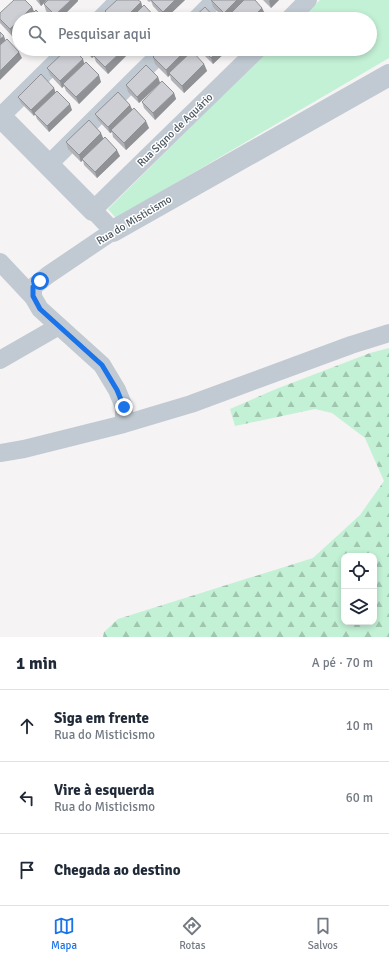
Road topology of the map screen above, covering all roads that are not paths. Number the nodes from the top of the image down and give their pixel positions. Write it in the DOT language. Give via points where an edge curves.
graph roads {
  1 [pos="119,0"];
  2 [pos="215,0"];
  3 [pos="308,0"];
  4 [pos="107,12"];
  5 [pos="203,12"];
  6 [pos="296,12"];
  7 [pos="62,56"];
  8 [pos="158,56"];
  9 [pos="251,56"];
  10 [pos="389,75"];
  11 [pos="0,116"];
  12 [pos="48,165"];
  13 [pos="93,210"];
  14 [pos="112,231"];
  15 [pos="0,262"];
  16 [pos="33,296"];
  17 [pos="60,326"];
  18 [pos="389,332"];
  19 [pos="0,360"];
  20 [pos="124,424"];
  21 [pos="0,454"];
  1 -- 4 [label="street"];
  2 -- 5 [label="street"];
  3 -- 6 [label="street"];
  7 -- 11 [label="street"];
  8 -- 12 [label="street"];
  9 -- 13 [label="street, Rua Signo de Aquário"];
  10 -- 14 [label="street, Rua do Misticismo"];
  11 -- 12 [label="street"];
  12 -- 13 [label="street"];
  13 -- 14 [label="street"];
  14 -- 16 [label="street, Rua do Misticismo" via="40,281 33,287"];
  15 -- 16 [label="street"];
  16 -- 17 [label="street" via="40,309"];
  17 -- 19 [label="street"];
  17 -- 20 [label="street" via="102,365 124,407"];
  18 -- 20 [label="street" via="190,404"];
  20 -- 21 [label="street"];
}
